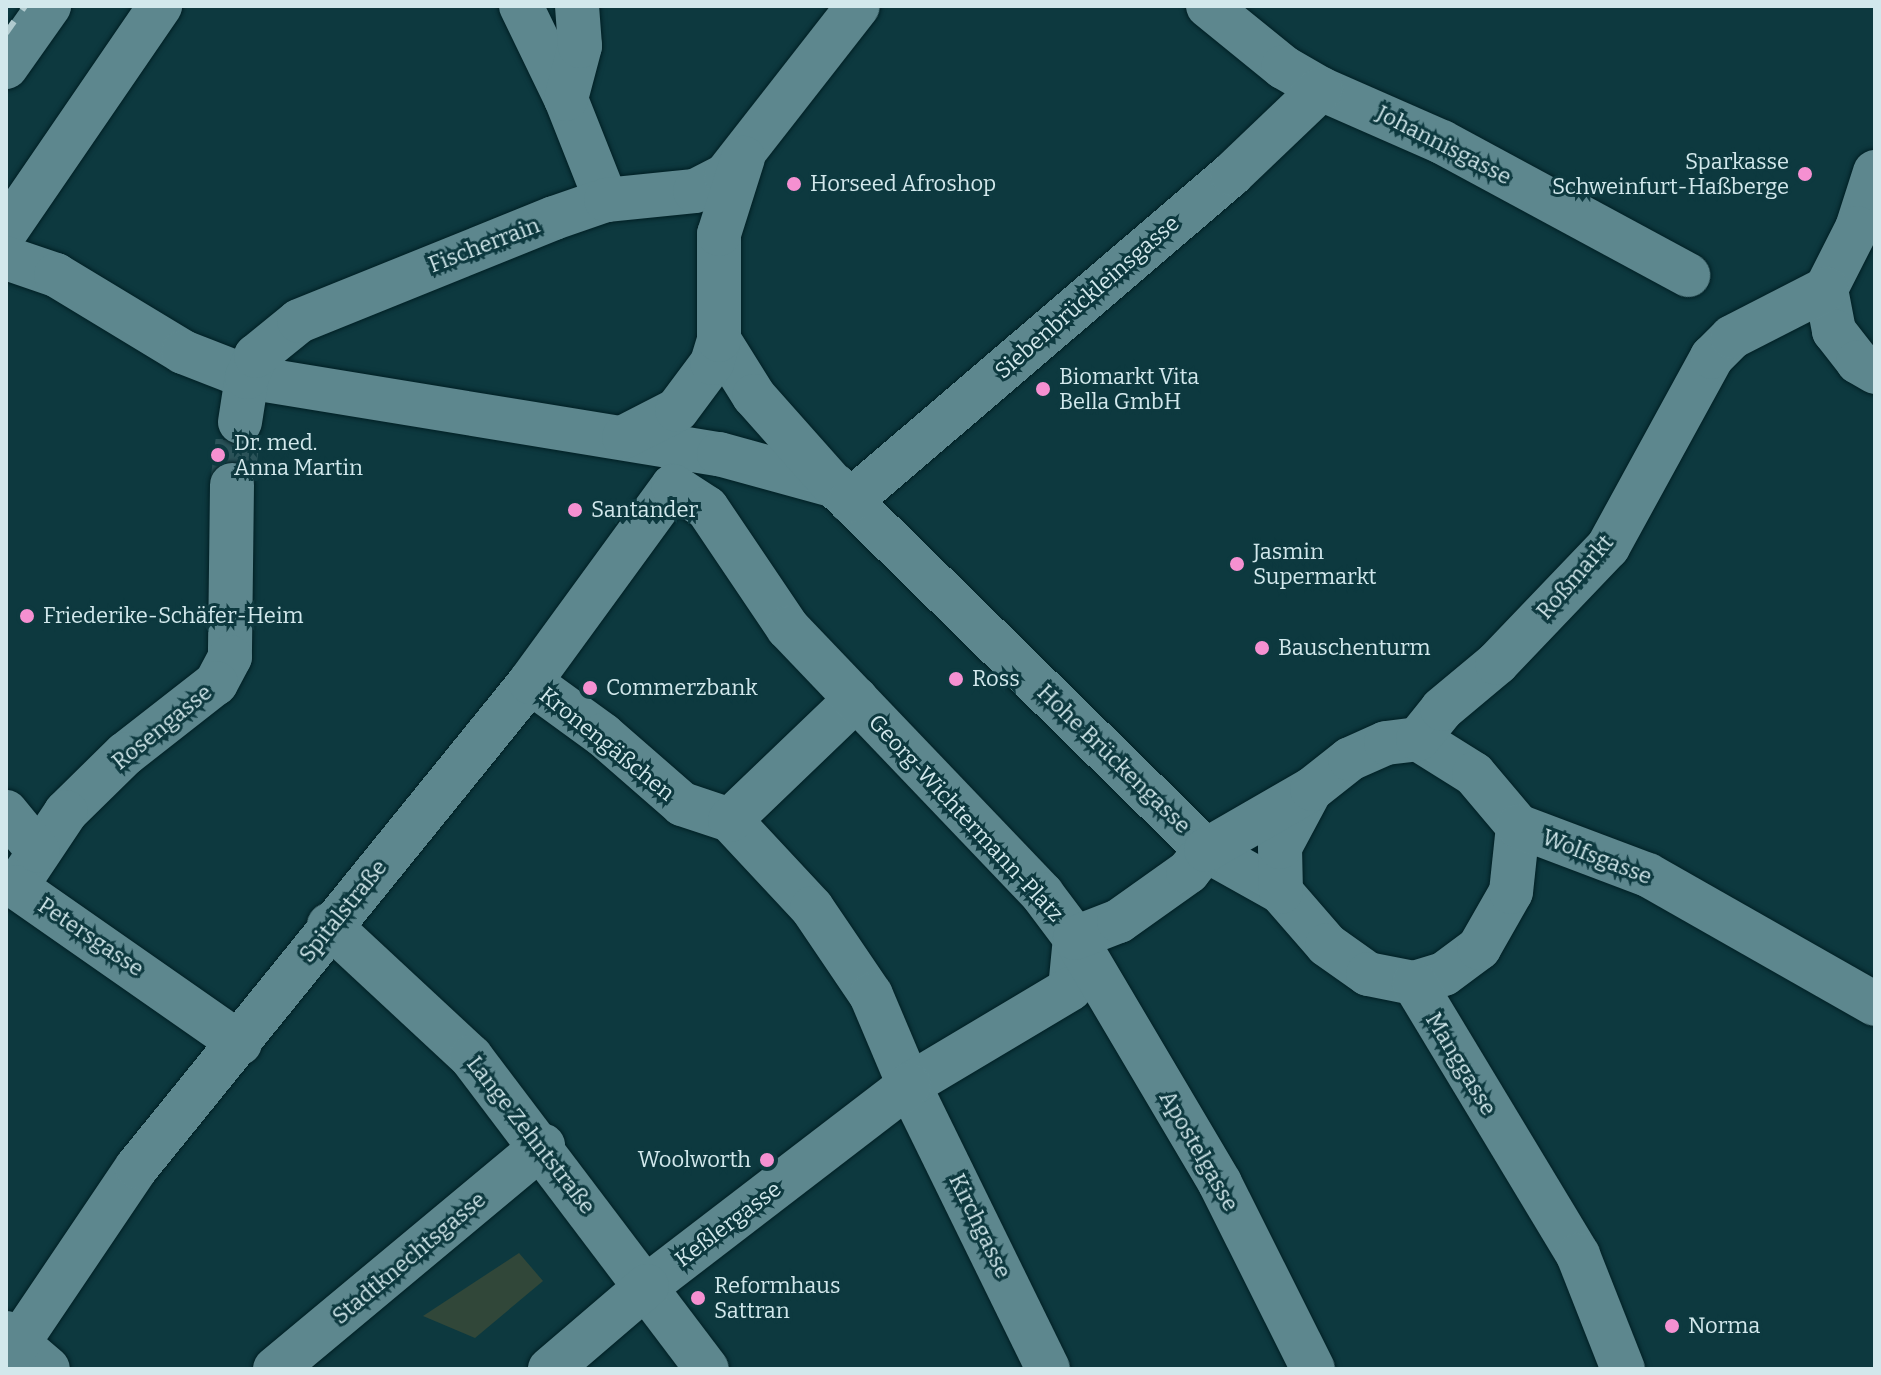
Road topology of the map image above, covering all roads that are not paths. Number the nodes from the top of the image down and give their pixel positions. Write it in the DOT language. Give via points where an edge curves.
graph roads {
  1 [pos="49,6"];
  2 [pos="160,6"];
  3 [pos="521,6"];
  4 [pos="577,6"];
  5 [pos="858,6"];
  6 [pos="1208,6"];
  7 [pos="6,67"];
  8 [pos="1321,89"];
  9 [pos="566,99"];
  10 [pos="743,158"];
  11 [pos="1875,172"];
  12 [pos="606,200"];
  13 [pos="1866,223"];
  14 [pos="6,231"];
  15 [pos="6,258"];
  16 [pos="1688,275"];
  17 [pos="1826,289"];
  18 [pos="719,340"];
  19 [pos="1875,372"];
  20 [pos="247,377"];
  21 [pos="240,422"];
  22 [pos="624,437"];
  23 [pos="690,481"];
  24 [pos="232,485"];
  25 [pos="842,494"];
  26 [pos="530,682"];
  27 [pos="856,699"];
  28 [pos="1418,739"];
  29 [pos="1312,789"];
  30 [pos="6,812"];
  31 [pos="730,820"];
  32 [pos="1518,826"];
  33 [pos="1206,850"];
  34 [pos="27,869"];
  35 [pos="1281,892"];
  36 [pos="329,925"];
  37 [pos="1075,938"];
  38 [pos="1414,983"];
  39 [pos="1875,1004"];
  40 [pos="240,1043"];
  41 [pos="909,1085"];
  42 [pos="543,1146"];
  43 [pos="647,1286"];
  44 [pos="19,1351"];
  45 [pos="275,1369"];
  46 [pos="550,1369"];
  47 [pos="707,1369"];
  48 [pos="1048,1369"];
  49 [pos="1313,1369"];
  50 [pos="1623,1369"];
  1 -- 7 [label="street"];
  2 -- 14 [label="street"];
  3 -- 9 [label="street"];
  4 -- 9 [label="street" via="580,46"];
  5 -- 10 [label="street"];
  6 -- 8 [label="street, Johannisgasse" via="1283,67"];
  8 -- 16 [label="street, Johannisgasse" via="1442,142"];
  8 -- 25 [label="street, Siebenbrückleinsgasse" via="1232,174"];
  9 -- 12 [label="street"];
  10 -- 12 [label="street, Fischerrain" via="726,175 695,191"];
  10 -- 18 [label="street" via="719,234"];
  11 -- 13 [label="street"];
  12 -- 20 [label="street, Fischerrain" via="488,242 299,321 270,340"];
  13 -- 17 [label="street"];
  15 -- 20 [label="street" via="56,275 183,352"];
  17 -- 19 [label="street" via="1834,331 1858,362"];
  17 -- 28 [label="street, Roßmarkt" via="1742,330 1712,357 1608,547 1497,663 1442,709"];
  18 -- 22 [label="street" via="699,386 677,410"];
  18 -- 25 [label="street, Hohe Brückengasse" via="754,396"];
  20 -- 21 [label="street"];
  20 -- 22 [label="street"];
  22 -- 23 [label="street"];
  23 -- 25 [label="street" via="779,467"];
  23 -- 26 [label="street, Spitalstraße"];
  23 -- 27 [label="street, Georg-Wichtermann-Platz" via="788,628"];
  24 -- 34 [label="street, Rosengasse" via="232,637 223,670 216,683 125,754 66,812"];
  25 -- 33 [label="street, Hohe Brückengasse"];
  26 -- 31 [label="street, Kronengäßchen" via="603,735 682,804"];
  26 -- 36 [label="street, Spitalstraße"];
  27 -- 31 [label="street, Georg-Wichtermann-Platz"];
  27 -- 37 [label="street, Georg-Wichtermann-Platz" via="1042,894"];
  28 -- 29 [label="street" via="1386,743 1350,759"];
  28 -- 32 [label="street, Wolfsgasse" via="1474,774"];
  29 -- 33 [label="street"];
  29 -- 35 [label="street" via="1280,847"];
  30 -- 34 [label="street, Petersgasse"];
  31 -- 41 [label="street" via="812,908 871,995"];
  32 -- 38 [label="street" via="1521,842 1511,892 1479,948 1444,974"];
  32 -- 39 [label="street, Wolfsgasse" via="1648,875"];
  33 -- 35 [label="street"];
  33 -- 37 [label="street, Georg-Wichtermann-Platz" via="1188,872 1119,921"];
  34 -- 40 [label="street, Petersgasse"];
  35 -- 38 [label="street" via="1327,945 1368,974"];
  36 -- 40 [label="street, Spitalstraße"];
  36 -- 42 [label="street, Lange Zehntstraße" via="471,1057"];
  37 -- 41 [label="street, Georg-Wichtermann-Platz" via="1070,989"];
  37 -- 49 [label="street, Apostelgasse" via="1220,1183"];
  38 -- 50 [label="street, Manggasse" via="1578,1255"];
  40 -- 44 [label="street, Spitalstraße" via="137,1167"];
  41 -- 43 [label="street, Keßlergasse"];
  41 -- 48 [label="street, Kirchgasse"];
  42 -- 43 [label="street, Lange Zehntstraße"];
  42 -- 45 [label="street, Stadtknechtsgasse"];
  43 -- 46 [label="street, Keßlergasse"];
  43 -- 47 [label="street, Lange Zehntstraße"];
}
